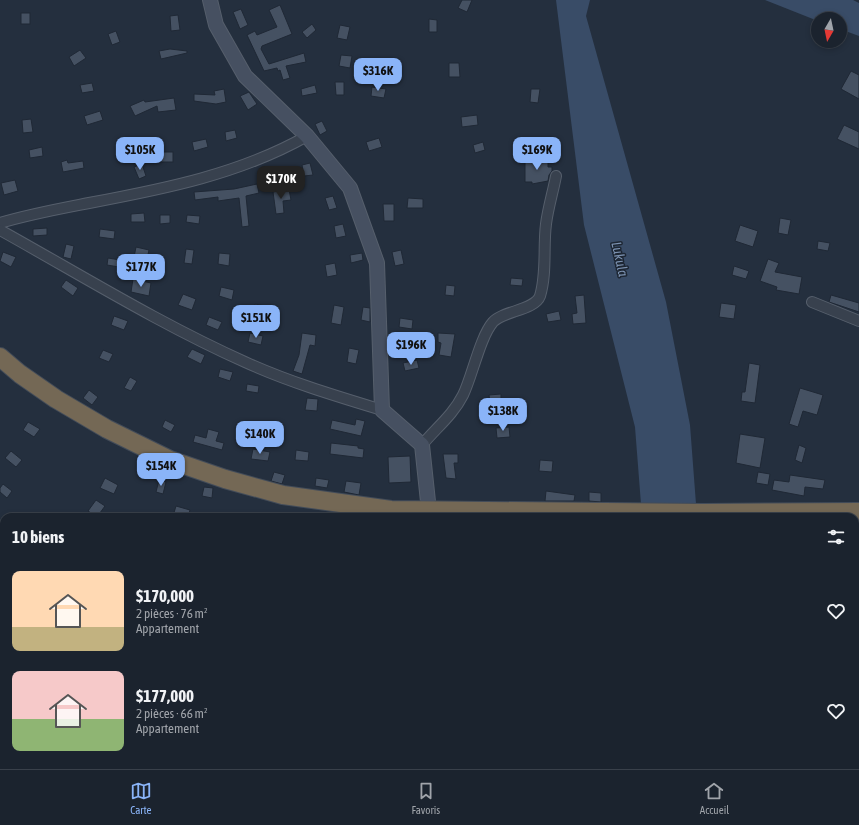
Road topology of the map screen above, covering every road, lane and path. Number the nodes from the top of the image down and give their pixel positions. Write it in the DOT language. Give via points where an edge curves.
graph roads {
  1 [pos="210,0"];
  2 [pos="307,136"];
  3 [pos="556,176"];
  4 [pos="0,223"];
  5 [pos="0,230"];
  6 [pos="812,302"];
  7 [pos="859,321"];
  8 [pos="0,357"];
  9 [pos="382,410"];
  10 [pos="422,444"];
  11 [pos="859,512"];
  12 [pos="424,513"];
  13 [pos="702,513"];
  14 [pos="848,513"];
  1 -- 2 [label="street" via="216,26 245,76"];
  2 -- 4 [label="street" via="279,152 196,180 33,212"];
  2 -- 9 [label="street" via="350,188 377,263"];
  3 -- 10 [label="street" via="546,223 544,274 539,298 532,305 493,322 463,395 448,418"];
  5 -- 9 [label="street" via="113,294 246,362 325,393"];
  6 -- 7 [label="street"];
  8 -- 12 [label="highway" via="56,400 170,460 225,480 283,495"];
  9 -- 10 [label="street"];
  10 -- 12 [label="street"];
  11 -- 14 [label="highway"];
  12 -- 13 [label="highway"];
}
